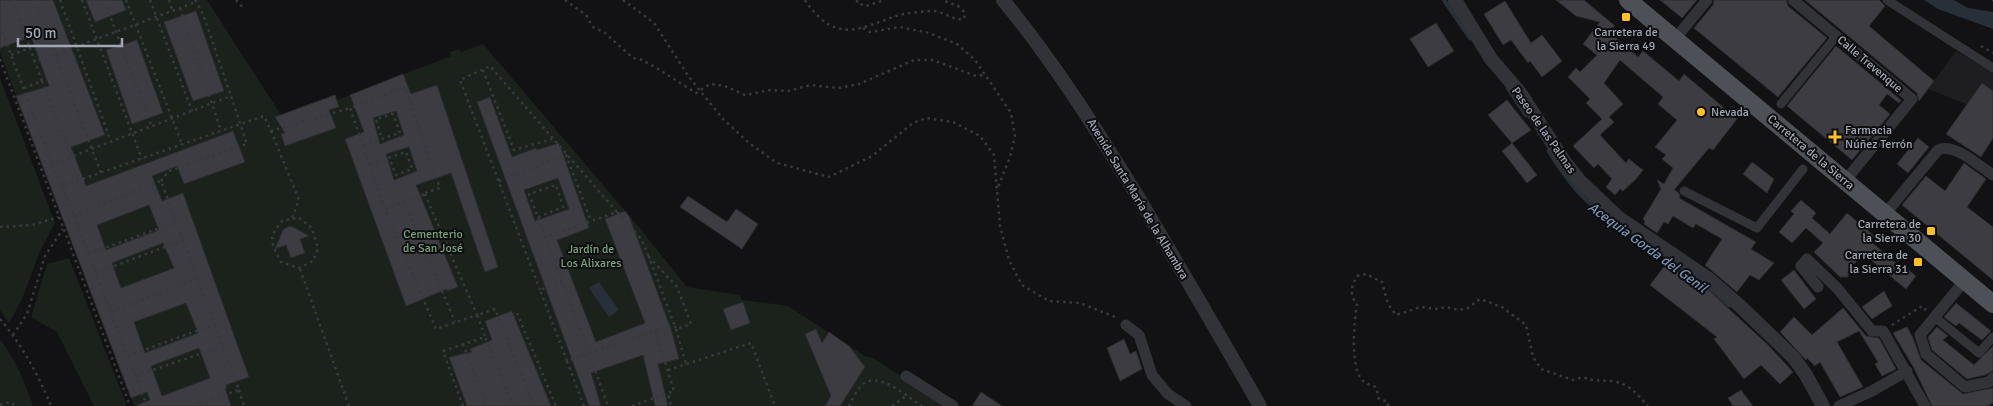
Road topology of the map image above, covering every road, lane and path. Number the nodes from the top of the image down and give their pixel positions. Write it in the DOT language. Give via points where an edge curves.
graph roads {
  1 [pos="12,0"];
  2 [pos="35,0"];
  3 [pos="60,0"];
  4 [pos="82,0"];
  5 [pos="104,0"];
  6 [pos="126,0"];
  7 [pos="150,0"];
  8 [pos="169,0"];
  9 [pos="236,0"];
  10 [pos="565,0"];
  11 [pos="623,0"];
  12 [pos="805,0"];
  13 [pos="857,0"];
  14 [pos="885,0"];
  15 [pos="942,0"];
  16 [pos="1003,0"];
  17 [pos="1455,0"];
  18 [pos="1628,0"];
  19 [pos="1707,0"];
  20 [pos="1793,0"];
  21 [pos="1887,0"];
  22 [pos="195,1"];
  23 [pos="180,8"];
  24 [pos="244,9"];
  25 [pos="172,10"];
  26 [pos="156,17"];
  27 [pos="134,25"];
  28 [pos="0,26"];
  29 [pos="863,28"];
  30 [pos="116,32"];
  31 [pos="97,39"];
  32 [pos="1675,39"];
  33 [pos="1834,39"];
  34 [pos="77,46"];
  35 [pos="30,48"];
  36 [pos="55,54"];
  37 [pos="11,55"];
  38 [pos="0,59"];
  39 [pos="35,62"];
  40 [pos="1993,68"];
  41 [pos="483,70"];
  42 [pos="986,75"];
  43 [pos="42,80"];
  44 [pos="24,88"];
  45 [pos="700,91"];
  46 [pos="231,96"];
  47 [pos="212,104"];
  48 [pos="1781,104"];
  49 [pos="350,108"];
  50 [pos="192,111"];
  51 [pos="172,118"];
  52 [pos="241,124"];
  53 [pos="152,126"];
  54 [pos="221,131"];
  55 [pos="271,131"];
  56 [pos="132,134"];
  57 [pos="382,139"];
  58 [pos="552,139"];
  59 [pos="111,142"];
  60 [pos="182,144"];
  61 [pos="363,145"];
  62 [pos="91,150"];
  63 [pos="566,155"];
  64 [pos="71,157"];
  65 [pos="389,157"];
  66 [pos="142,158"];
  67 [pos="52,164"];
  68 [pos="370,164"];
  69 [pos="1804,169"];
  70 [pos="101,173"];
  71 [pos="1993,175"];
  72 [pos="161,181"];
  73 [pos="499,181"];
  74 [pos="1845,181"];
  75 [pos="62,186"];
  76 [pos="996,191"];
  77 [pos="1684,191"];
  78 [pos="425,194"];
  79 [pos="404,201"];
  80 [pos="385,209"];
  81 [pos="616,212"];
  82 [pos="1885,214"];
  83 [pos="73,216"];
  84 [pos="59,217"];
  85 [pos="538,217"];
  86 [pos="292,218"];
  87 [pos="176,222"];
  88 [pos="591,222"];
  89 [pos="0,227"];
  90 [pos="64,228"];
  91 [pos="546,237"];
  92 [pos="183,240"];
  93 [pos="88,254"];
  94 [pos="649,257"];
  95 [pos="299,268"];
  96 [pos="96,274"];
  97 [pos="198,278"];
  98 [pos="1965,280"];
  99 [pos="563,282"];
  100 [pos="1818,287"];
  101 [pos="540,290"];
  102 [pos="1993,304"];
  103 [pos="1922,306"];
  104 [pos="110,312"];
  105 [pos="517,313"];
  106 [pos="477,315"];
  107 [pos="1936,318"];
  108 [pos="0,319"];
  109 [pos="455,322"];
  110 [pos="215,324"];
  111 [pos="674,324"];
  112 [pos="1126,325"];
  113 [pos="676,329"];
  114 [pos="655,330"];
  115 [pos="1883,331"];
  116 [pos="13,335"];
  117 [pos="485,337"];
  118 [pos="1993,337"];
  119 [pos="463,344"];
  120 [pos="224,346"];
  121 [pos="589,354"];
  122 [pos="128,356"];
  123 [pos="568,361"];
  124 [pos="686,364"];
  125 [pos="668,370"];
  126 [pos="1907,371"];
  127 [pos="135,376"];
  128 [pos="906,376"];
  129 [pos="1993,378"];
  130 [pos="239,390"];
  131 [pos="668,393"];
  132 [pos="906,396"];
  133 [pos="0,405"];
  134 [pos="16,406"];
  135 [pos="51,406"];
  136 [pos="130,406"];
  137 [pos="147,406"];
  138 [pos="194,406"];
  139 [pos="244,406"];
  140 [pos="349,406"];
  141 [pos="463,406"];
  142 [pos="487,406"];
  143 [pos="513,406"];
  144 [pos="534,406"];
  145 [pos="556,406"];
  146 [pos="584,406"];
  147 [pos="608,406"];
  148 [pos="632,406"];
  149 [pos="671,406"];
  150 [pos="775,406"];
  151 [pos="848,406"];
  152 [pos="892,406"];
  153 [pos="922,406"];
  154 [pos="953,406"];
  155 [pos="1186,406"];
  156 [pos="1260,406"];
  157 [pos="1388,406"];
  158 [pos="1648,406"];
  159 [pos="1823,406"];
  160 [pos="1839,406"];
  161 [pos="1925,406"];
  1 -- 35 [label="path"];
  2 -- 36 [label="path"];
  3 -- 34 [label="path"];
  4 -- 31 [label="path"];
  5 -- 30 [label="path"];
  6 -- 27 [label="path"];
  7 -- 26 [label="path"];
  8 -- 25 [label="path"];
  9 -- 24 [label="path"];
  10 -- 45 [label="path" via="633,58 655,67 696,94"];
  11 -- 45 [label="path" via="654,24"];
  12 -- 29 [label="path" via="827,24 842,30"];
  13 -- 14 [label="path" via="866,6"];
  15 -- 29 [label="path" via="965,12 964,19 957,20 934,11 904,14"];
  16 -- 156 [label="street, Avenida Santa María de la Alhambra" via="1032,34 1089,116"];
  17 -- 159 [label="street, Paseo de las Palmas" via="1491,59 1521,94 1580,181 1619,218 1709,279 1746,312 1794,358"];
  18 -- 32 [label="main road, Carretera de la Sierra"];
  19 -- 32 [label="street"];
  20 -- 74 [label="street, Calle Trevenque" via="1912,99"];
  21 -- 40 [label="street"];
  22 -- 23 [label="path"];
  22 -- 46 [label="path" via="203,14"];
  23 -- 25 [label="path"];
  23 -- 47 [label="path"];
  25 -- 26 [label="path"];
  26 -- 27 [label="path"];
  26 -- 50 [label="path"];
  27 -- 30 [label="path"];
  27 -- 51 [label="path"];
  28 -- 37 [label="path"];
  29 -- 42 [label="path" via="870,32 900,27 929,33 957,44"];
  30 -- 31 [label="path"];
  30 -- 53 [label="path"];
  31 -- 34 [label="path"];
  31 -- 56 [label="path"];
  32 -- 74 [label="main road, Carretera de la Sierra"];
  33 -- 48 [label="street"];
  34 -- 36 [label="path"];
  34 -- 59 [label="path"];
  35 -- 37 [label="path"];
  35 -- 39 [label="path"];
  36 -- 39 [label="path"];
  36 -- 62 [label="path"];
  37 -- 44 [label="path"];
  38 -- 84 [label="path"];
  39 -- 43 [label="path"];
  41 -- 58 [label="path" via="490,66"];
  41 -- 58 [label="path" via="514,150"];
  41 -- 73 [label="path" via="460,80"];
  42 -- 45 [label="path" via="976,76 933,60 914,60 859,84 838,88 811,84 788,91 770,90 745,95 725,86 710,84"];
  42 -- 76 [label="path" via="1011,113 1015,136"];
  43 -- 44 [label="path"];
  43 -- 64 [label="path"];
  44 -- 67 [label="path"];
  45 -- 76 [label="path" via="723,119 777,163 829,177 872,156 912,124 926,118 953,122 980,136 994,155"];
  46 -- 47 [label="path"];
  46 -- 52 [label="path"];
  47 -- 50 [label="path"];
  47 -- 54 [label="path"];
  49 -- 55 [label="path"];
  49 -- 61 [label="path"];
  49 -- 78 [label="path" via="405,87 440,188"];
  50 -- 51 [label="path"];
  51 -- 53 [label="path"];
  51 -- 60 [label="path"];
  52 -- 54 [label="path"];
  52 -- 55 [label="path" via="264,116"];
  52 -- 72 [label="path" via="247,144 169,171"];
  53 -- 56 [label="path"];
  54 -- 60 [label="path"];
  55 -- 86 [label="path" via="298,200"];
  56 -- 59 [label="path"];
  56 -- 66 [label="path"];
  57 -- 57 [label="path" via="400,133 394,114 376,120"];
  57 -- 61 [label="path"];
  58 -- 63 [label="path"];
  59 -- 62 [label="path"];
  60 -- 66 [label="path"];
  61 -- 68 [label="path"];
  62 -- 64 [label="path"];
  62 -- 70 [label="path"];
  63 -- 73 [label="path"];
  63 -- 81 [label="path"];
  63 -- 88 [label="path"];
  64 -- 67 [label="path"];
  65 -- 65 [label="path" via="406,152 412,170 396,175"];
  65 -- 68 [label="path"];
  66 -- 70 [label="path"];
  67 -- 75 [label="path"];
  68 -- 80 [label="path"];
  69 -- 77 [label="street" via="1758,228"];
  70 -- 75 [label="path"];
  71 -- 82 [label="street" via="1954,149 1942,148"];
  72 -- 83 [label="path"];
  72 -- 87 [label="path"];
  73 -- 101 [label="path"];
  74 -- 82 [label="main road, Carretera de la Sierra"];
  75 -- 83 [label="path"];
  76 -- 112 [label="path" via="1008,260 1022,285 1050,301 1080,303 1117,317"];
  78 -- 79 [label="path"];
  78 -- 106 [label="path"];
  79 -- 80 [label="path"];
  79 -- 109 [label="path"];
  80 -- 109 [label="path" via="436,329"];
  81 -- 88 [label="path"];
  81 -- 94 [label="path" via="641,239"];
  82 -- 98 [label="main road, Carretera de la Sierra"];
  83 -- 93 [label="path"];
  84 -- 89 [label="path" via="32,225"];
  84 -- 90 [label="path"];
  85 -- 85 [label="path" via="529,194 556,185 563,207"];
  85 -- 91 [label="path"];
  86 -- 95 [label="path" via="299,218 312,228 318,249 313,260"];
  86 -- 95 [label="path" via="283,220 273,232 271,242 281,262"];
  87 -- 92 [label="path"];
  87 -- 93 [label="path"];
  88 -- 91 [label="path"];
  90 -- 116 [label="path" via="45,256 27,314"];
  90 -- 136 [label="path"];
  91 -- 99 [label="path"];
  92 -- 96 [label="path"];
  92 -- 97 [label="path"];
  93 -- 96 [label="path"];
  94 -- 111 [label="path"];
  94 -- 113 [label="path" via="677,287 691,324"];
  95 -- 140 [label="path"];
  96 -- 104 [label="path"];
  97 -- 104 [label="path"];
  97 -- 110 [label="path"];
  98 -- 102 [label="main road, Carretera de la Sierra"];
  98 -- 107 [label="street"];
  99 -- 101 [label="path"];
  99 -- 121 [label="path"];
  100 -- 115 [label="street" via="1801,266 1807,259 1837,288 1872,331"];
  101 -- 123 [label="path"];
  103 -- 115 [label="path"];
  104 -- 122 [label="path"];
  105 -- 145 [label="path"];
  106 -- 109 [label="path"];
  106 -- 117 [label="path"];
  106 -- 144 [label="path" via="495,309"];
  107 -- 118 [label="street" via="1979,353"];
  107 -- 129 [label="street" via="1920,335 1926,354 1965,387 1990,382"];
  108 -- 116 [label="path"];
  110 -- 120 [label="path"];
  110 -- 122 [label="path"];
  111 -- 113 [label="path"];
  111 -- 114 [label="path"];
  112 -- 155 [label="street" via="1139,335 1152,375 1168,394"];
  113 -- 124 [label="path"];
  114 -- 121 [label="path"];
  114 -- 125 [label="path"];
  115 -- 126 [label="street"];
  116 -- 135 [label="path" via="39,377"];
  117 -- 119 [label="path"];
  117 -- 143 [label="path"];
  119 -- 141 [label="path" via="443,351"];
  119 -- 142 [label="path"];
  120 -- 127 [label="path"];
  120 -- 130 [label="path"];
  121 -- 123 [label="path"];
  121 -- 147 [label="path"];
  122 -- 127 [label="path"];
  123 -- 146 [label="path"];
  124 -- 125 [label="path"];
  124 -- 150 [label="path" via="751,343"];
  125 -- 131 [label="path" via="674,391"];
  126 -- 160 [label="street"];
  126 -- 161 [label="street"];
  127 -- 137 [label="path"];
  128 -- 154 [label="street"];
  130 -- 138 [label="path"];
  130 -- 139 [label="path"];
  131 -- 148 [label="path"];
  131 -- 149 [label="path"];
  132 -- 151 [label="path" via="880,380 868,380 860,386"];
  132 -- 152 [label="path"];
  132 -- 153 [label="path"];
  133 -- 134 [label="path" via="10,402"];
  157 -- 158 [label="path" via="1388,402 1379,399 1376,388 1364,382 1358,374 1354,355 1357,304 1351,297 1351,286 1357,276 1366,274 1382,282 1388,304 1396,315 1422,308 1459,310 1480,299 1502,308 1526,325 1533,357 1542,369 1573,380 1583,377 1593,381 1613,381 1633,388"];
}
